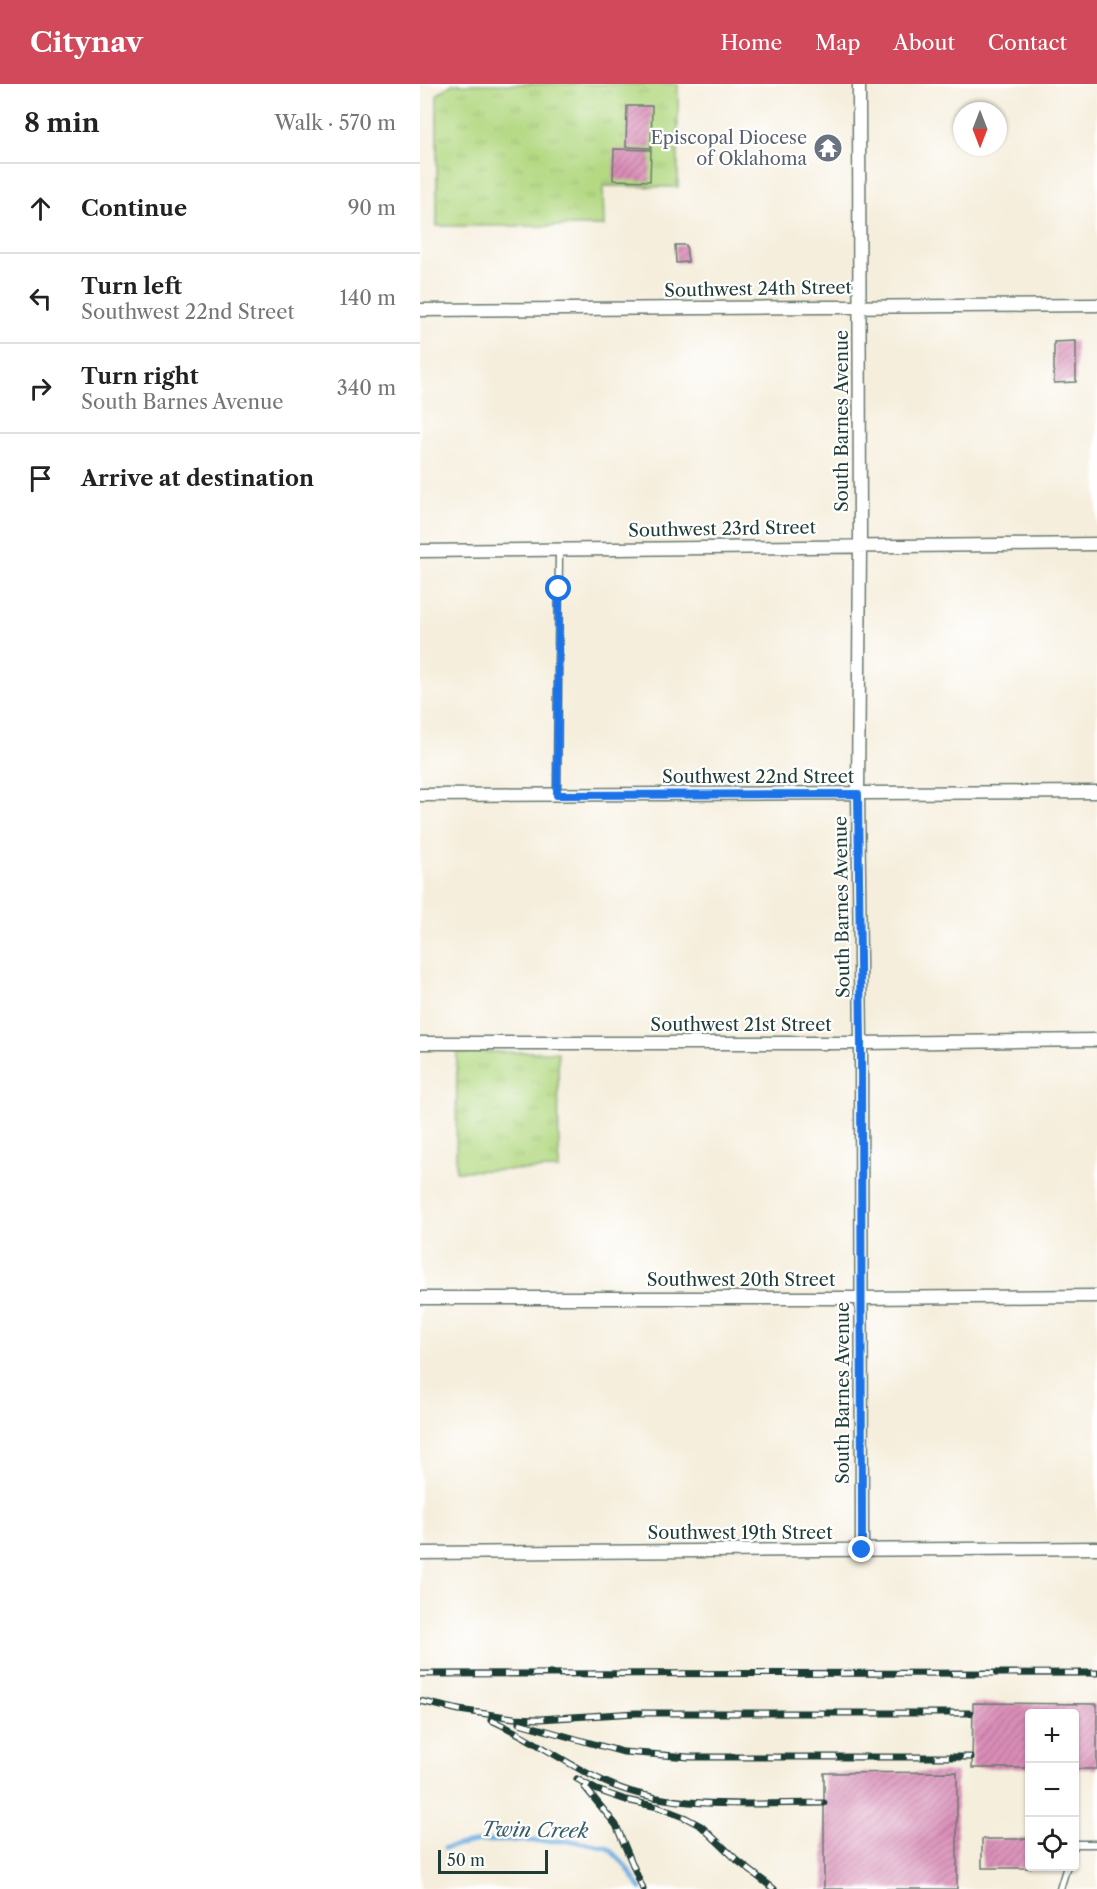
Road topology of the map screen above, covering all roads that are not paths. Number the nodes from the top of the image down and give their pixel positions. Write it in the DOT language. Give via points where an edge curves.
graph roads {
  1 [pos="859,84"];
  2 [pos="1097,305"];
  3 [pos="860,306"];
  4 [pos="420,310"];
  5 [pos="1097,544"];
  6 [pos="860,546"];
  7 [pos="559,549"];
  8 [pos="420,551"];
  9 [pos="1097,792"];
  10 [pos="858,794"];
  11 [pos="420,795"];
  12 [pos="557,795"];
  13 [pos="1097,1040"];
  14 [pos="420,1043"];
  15 [pos="861,1043"];
  16 [pos="1097,1296"];
  17 [pos="420,1298"];
  18 [pos="861,1298"];
  19 [pos="1097,1548"];
  20 [pos="862,1550"];
  21 [pos="420,1553"];
  22 [pos="1079,1844"];
  23 [pos="1097,1844"];
  24 [pos="1065,1871"];
  25 [pos="1060,1889"];
  1 -- 3 [label="street, South Barnes Avenue"];
  2 -- 3 [label="street, Southwest 24th Street"];
  3 -- 4 [label="street, Southwest 24th Street"];
  3 -- 6 [label="street, South Barnes Avenue"];
  5 -- 6 [label="street, Southwest 23rd Street"];
  6 -- 7 [label="street, Southwest 23rd Street"];
  6 -- 10 [label="street, South Barnes Avenue"];
  7 -- 8 [label="street, Southwest 23rd Street"];
  7 -- 12 [label="lane"];
  9 -- 10 [label="street, Southwest 22nd Street"];
  10 -- 12 [label="street, Southwest 22nd Street"];
  10 -- 15 [label="street, South Barnes Avenue"];
  11 -- 12 [label="street, Southwest 22nd Street"];
  13 -- 15 [label="street, Southwest 21st Street"];
  14 -- 15 [label="street, Southwest 21st Street"];
  15 -- 18 [label="street, South Barnes Avenue"];
  16 -- 18 [label="street, Southwest 20th Street"];
  17 -- 18 [label="street, Southwest 20th Street"];
  18 -- 20 [label="street, South Barnes Avenue"];
  19 -- 20 [label="street, Southwest 19th Street"];
  20 -- 21 [label="street, Southwest 19th Street"];
  22 -- 23 [label="lane"];
  24 -- 25 [label="lane"];
}
